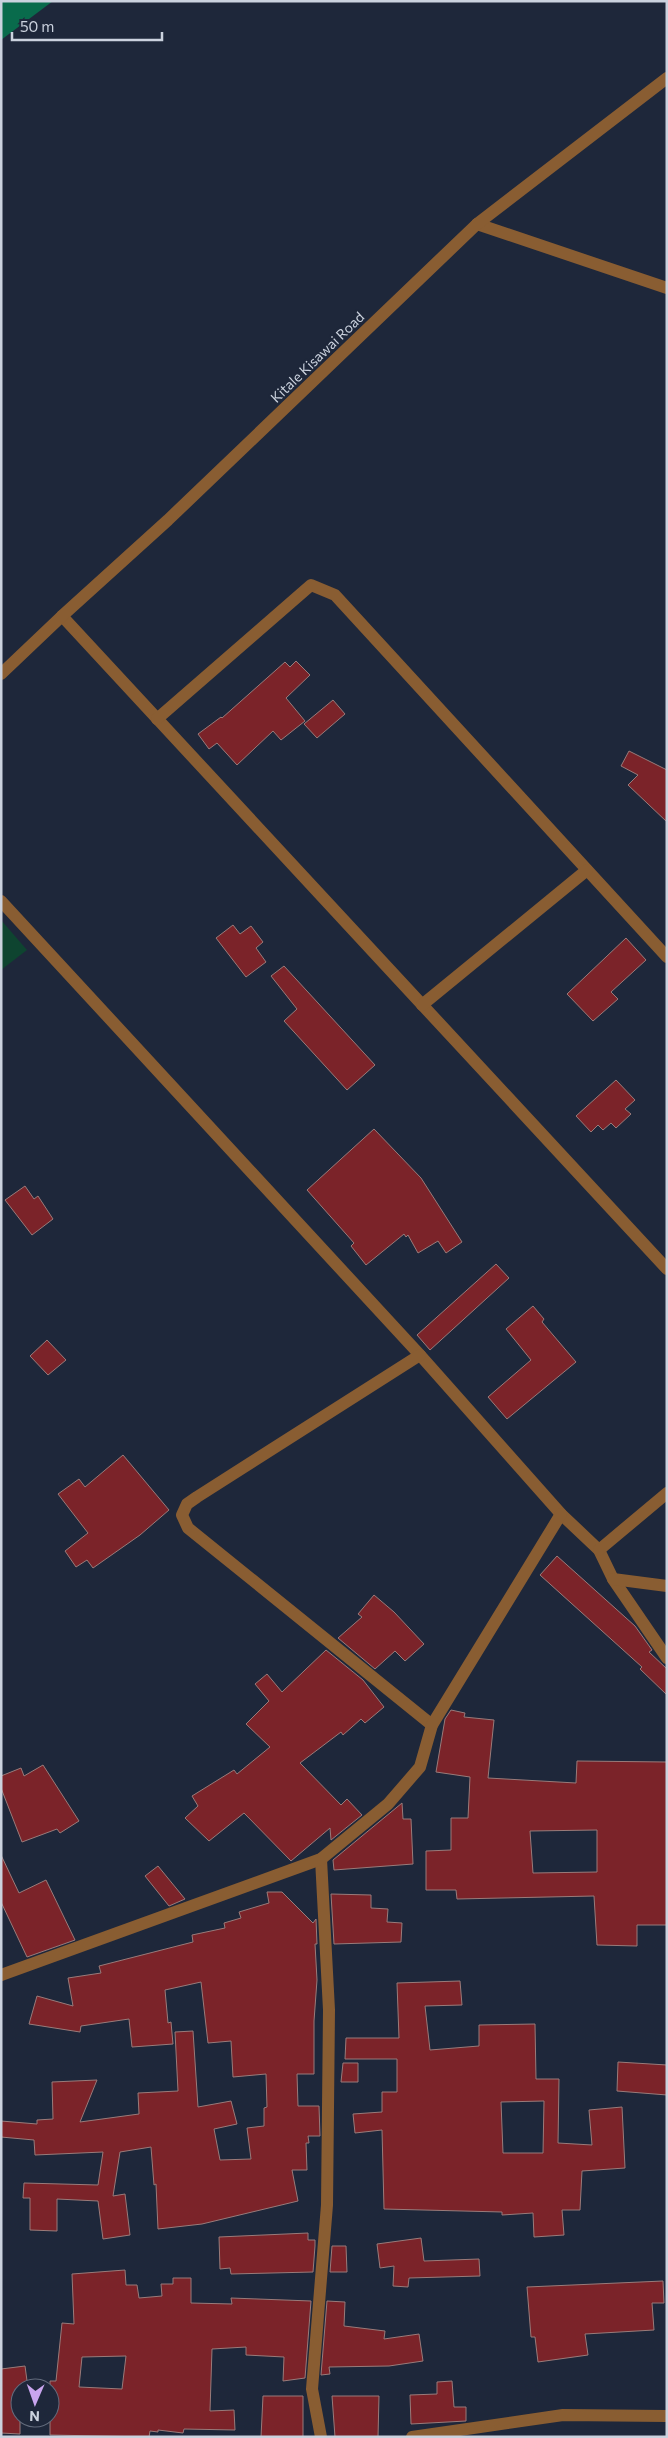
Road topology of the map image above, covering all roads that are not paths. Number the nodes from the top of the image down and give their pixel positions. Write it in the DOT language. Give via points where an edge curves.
graph roads {
  1 [pos="667,78"];
  2 [pos="477,224"];
  3 [pos="667,288"];
  4 [pos="62,616"];
  5 [pos="1,674"];
  6 [pos="157,719"];
  7 [pos="587,870"];
  8 [pos="1,901"];
  9 [pos="667,957"];
  10 [pos="422,1005"];
  11 [pos="667,1270"];
  12 [pos="420,1355"];
  13 [pos="667,1493"];
  14 [pos="561,1514"];
  15 [pos="599,1550"];
  16 [pos="613,1580"];
  17 [pos="667,1586"];
  18 [pos="667,1658"];
  19 [pos="432,1725"];
  20 [pos="320,1859"];
  21 [pos="1,1975"];
  22 [pos="667,2416"];
  23 [pos="321,2437"];
  24 [pos="412,2437"];
  1 -- 2 [label="street, Kitale Kisawai Road"];
  2 -- 3 [label="street"];
  2 -- 4 [label="street, Kitale Kisawai Road" via="168,520"];
  4 -- 5 [label="street, Kitale Kisawai Road"];
  4 -- 6 [label="street"];
  6 -- 7 [label="street" via="311,585 335,595"];
  6 -- 10 [label="street"];
  7 -- 9 [label="street"];
  7 -- 10 [label="street"];
  8 -- 12 [label="street"];
  10 -- 11 [label="street"];
  12 -- 14 [label="street"];
  12 -- 19 [label="street" via="197,1497 187,1504 182,1515 188,1528"];
  13 -- 15 [label="street"];
  14 -- 15 [label="street"];
  14 -- 19 [label="street"];
  15 -- 16 [label="street"];
  16 -- 17 [label="street"];
  16 -- 18 [label="street"];
  19 -- 20 [label="street" via="420,1767 388,1804"];
  20 -- 21 [label="street"];
  20 -- 23 [label="street" via="329,2010 327,2204 312,2389"];
  22 -- 24 [label="street" via="563,2415"];
}
